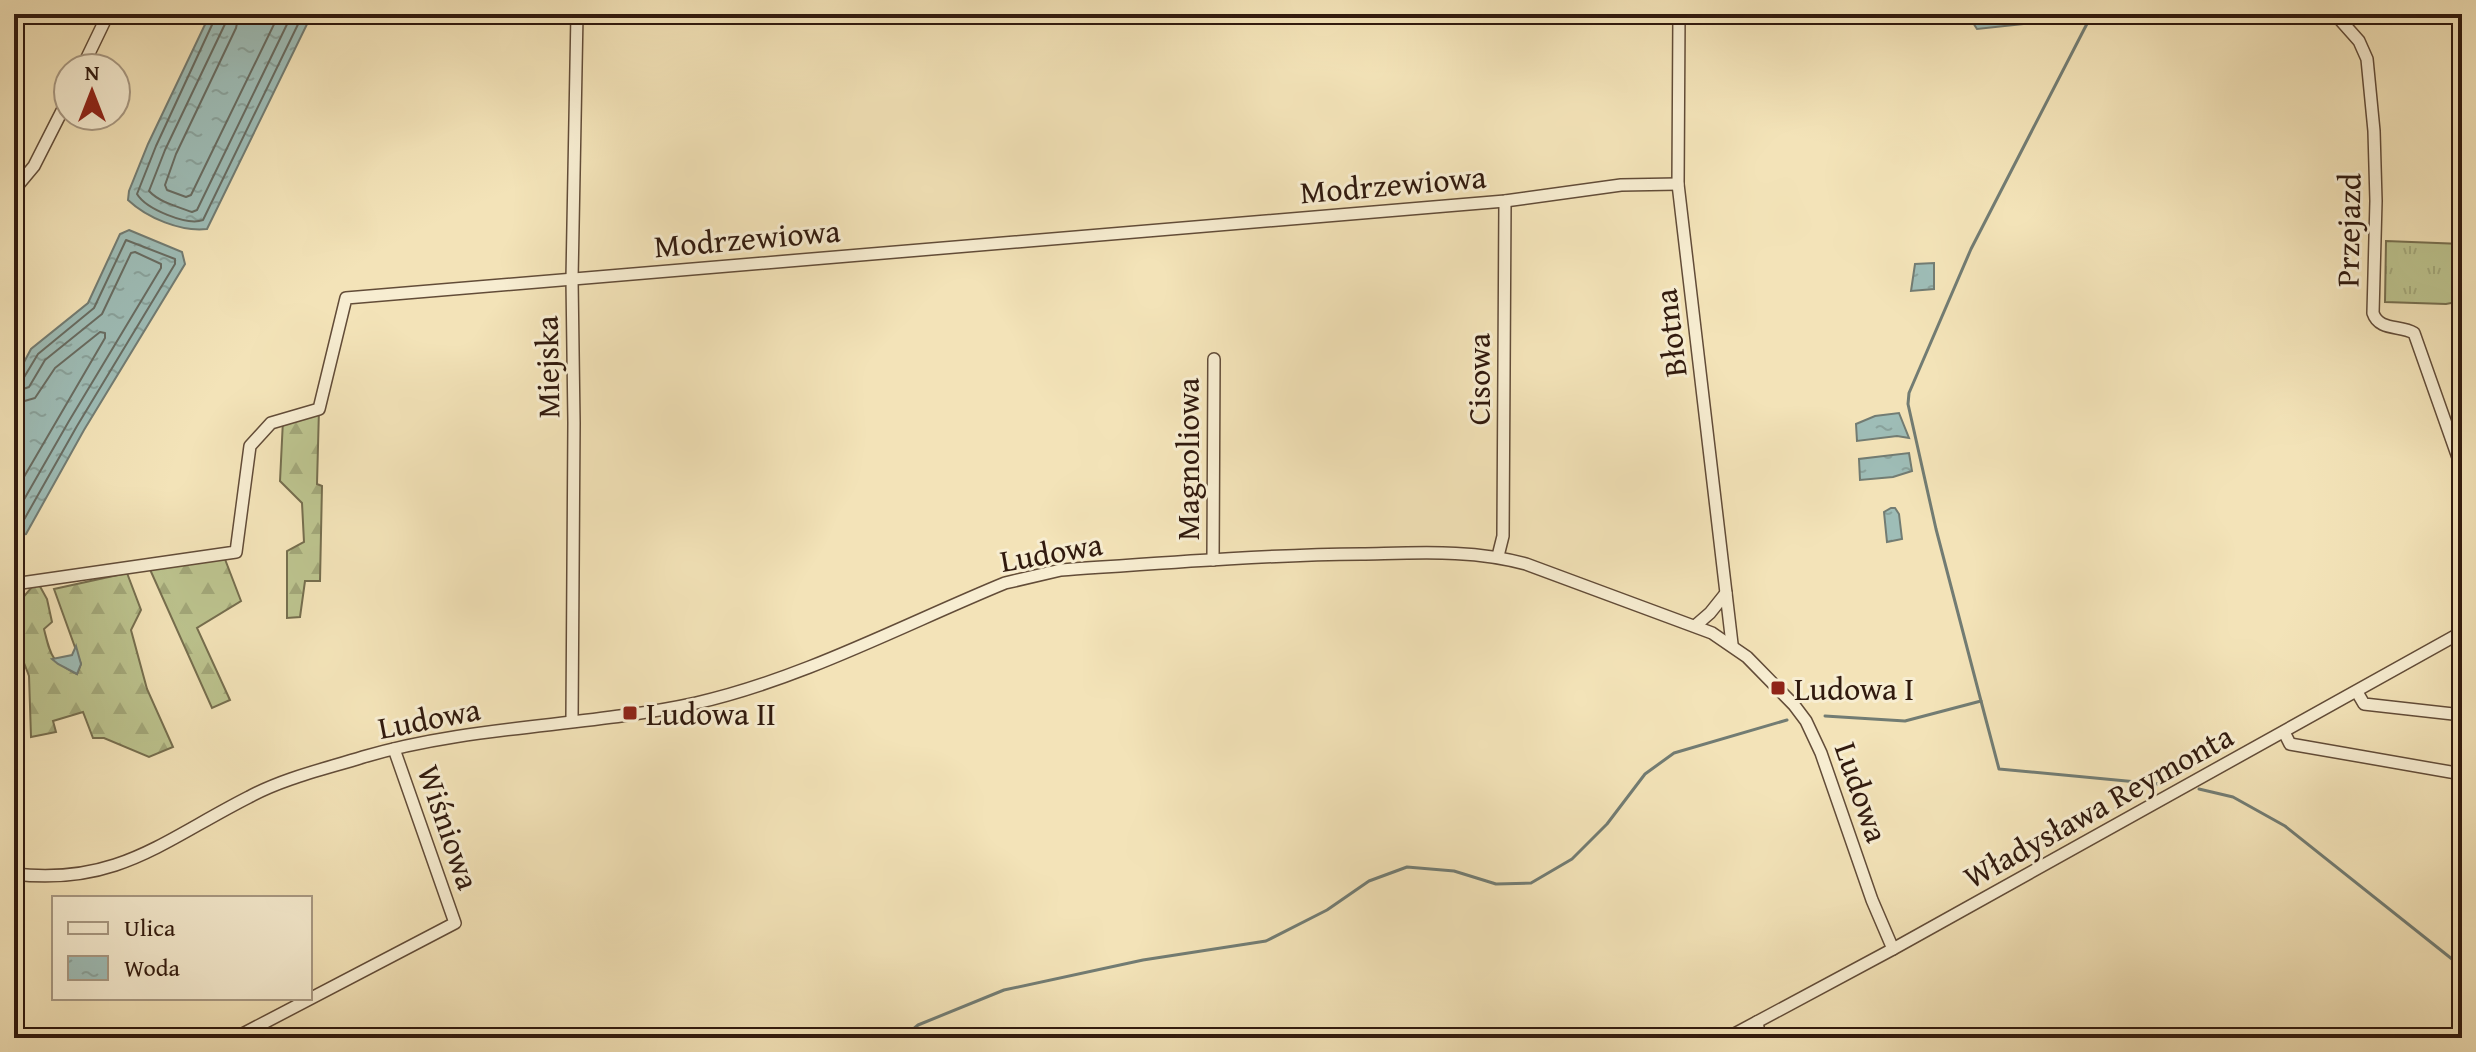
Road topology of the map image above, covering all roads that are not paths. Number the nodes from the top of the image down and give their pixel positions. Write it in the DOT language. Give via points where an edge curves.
graph roads {
  1 [pos="108,14"];
  2 [pos="577,14"];
  3 [pos="1679,14"];
  4 [pos="2335,14"];
  5 [pos="90,52"];
  6 [pos="52,131"];
  7 [pos="1678,184"];
  8 [pos="14,190"];
  9 [pos="1505,201"];
  10 [pos="572,279"];
  11 [pos="1214,359"];
  12 [pos="2462,469"];
  13 [pos="1498,556"];
  14 [pos="1213,560"];
  15 [pos="14,584"];
  16 [pos="1726,593"];
  17 [pos="1695,626"];
  18 [pos="2462,632"];
  19 [pos="1732,644"];
  20 [pos="2357,692"];
  21 [pos="2462,715"];
  22 [pos="572,720"];
  23 [pos="2284,732"];
  24 [pos="394,749"];
  25 [pos="2462,774"];
  26 [pos="14,874"];
  27 [pos="1893,949"];
  28 [pos="312,998"];
  29 [pos="308,1000"];
  30 [pos="1757,1022"];
  31 [pos="235,1038"];
  32 [pos="1727,1038"];
  33 [pos="1760,1038"];
  1 -- 5 [label="street"];
  2 -- 10 [label="street, Miejska"];
  3 -- 7 [label="street, Błotna"];
  4 -- 12 [label="street, Przejazd" via="2367,59 2376,201 2373,313 2380,324 2414,333"];
  6 -- 8 [label="street"];
  7 -- 9 [label="street, Modrzewiowa" via="1621,185"];
  7 -- 16 [label="street, Błotna"];
  9 -- 10 [label="street, Modrzewiowa"];
  9 -- 13 [label="street, Cisowa" via="1503,536"];
  10 -- 15 [label="street, Modrzewiowa" via="346,298 319,409 271,423 250,446 236,552"];
  10 -- 22 [label="street, Miejska"];
  11 -- 14 [label="street, Magnoliowa"];
  13 -- 14 [label="street, Ludowa" via="1437,552"];
  13 -- 17 [label="street, Ludowa"];
  14 -- 22 [label="street, Ludowa" via="1032,575 752,687 693,703"];
  16 -- 17 [label="street"];
  16 -- 19 [label="street, Błotna"];
  17 -- 19 [label="street, Ludowa"];
  18 -- 20 [label="street, Władysława Reymonta"];
  19 -- 27 [label="street, Ludowa" via="1810,728"];
  20 -- 21 [label="street" via="2364,704"];
  20 -- 23 [label="street, Władysława Reymonta"];
  22 -- 24 [label="street, Ludowa"];
  23 -- 25 [label="street" via="2290,744"];
  23 -- 27 [label="street, Władysława Reymonta"];
  24 -- 26 [label="street, Ludowa" via="250,796 135,860 67,876"];
  24 -- 28 [label="street, Wiśniowa" via="455,923"];
  27 -- 30 [label="street, Władysława Reymonta"];
  29 -- 31 [label="street, Wiśniowa"];
  30 -- 32 [label="street, Władysława Reymonta"];
  30 -- 33 [label="street"];
}
